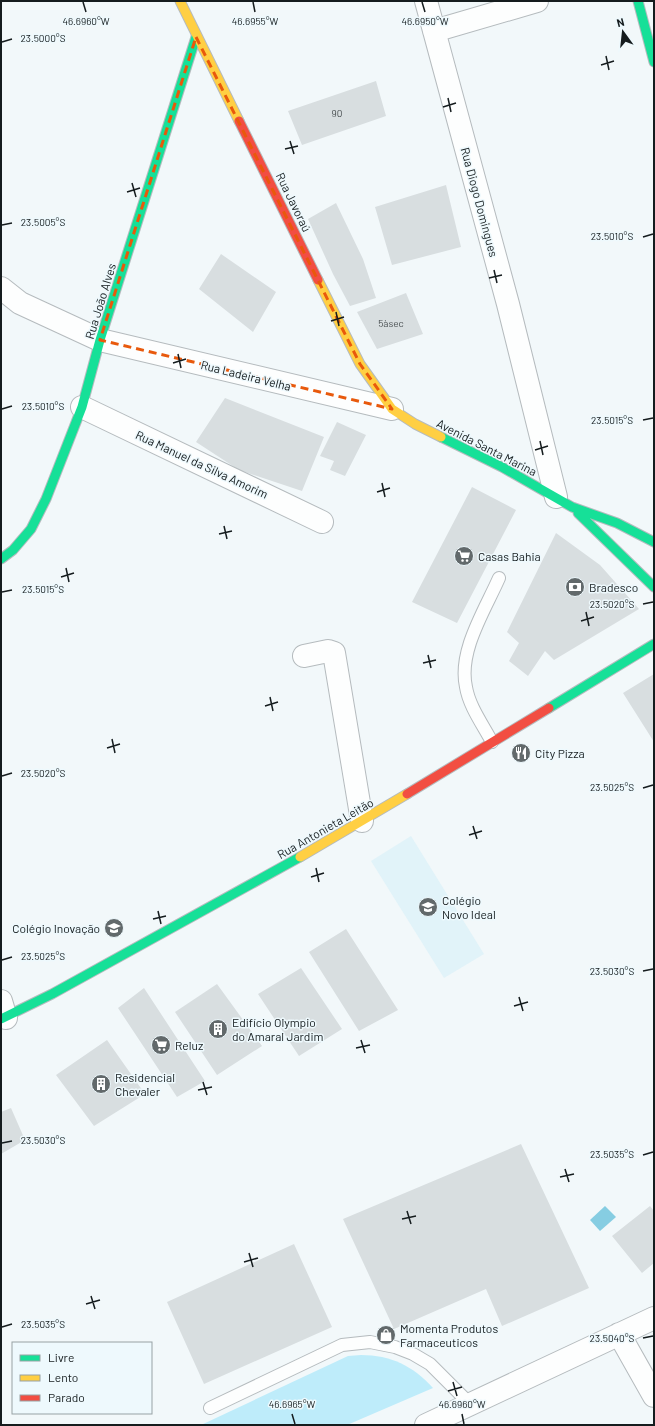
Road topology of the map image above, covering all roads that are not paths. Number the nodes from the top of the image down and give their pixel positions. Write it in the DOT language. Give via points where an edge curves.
graph roads {
  1 [pos="180,1"];
  2 [pos="426,1"];
  3 [pos="537,1"];
  4 [pos="638,1"];
  5 [pos="434,31"];
  6 [pos="196,37"];
  7 [pos="654,62"];
  8 [pos="1,288"];
  9 [pos="100,340"];
  10 [pos="82,407"];
  11 [pos="392,409"];
  12 [pos="564,502"];
  13 [pos="322,522"];
  14 [pos="654,542"];
  15 [pos="1,559"];
  16 [pos="499,578"];
  17 [pos="654,587"];
  18 [pos="654,644"];
  19 [pos="304,656"];
  20 [pos="492,742"];
  21 [pos="362,821"];
  22 [pos="3,1013"];
  23 [pos="654,1318"];
  24 [pos="619,1334"];
  25 [pos="654,1396"];
  26 [pos="470,1404"];
  27 [pos="210,1408"];
  28 [pos="426,1425"];
  1 -- 6 [label="street, Rua Javoraú"];
  2 -- 5 [label="street, Rua Diogo Domingues"];
  3 -- 5 [label="street"];
  4 -- 7 [label="street"];
  5 -- 12 [label="street, Rua Diogo Domingues"];
  6 -- 9 [label="street, Rua João Alves"];
  6 -- 11 [label="street, Rua Javoraú" via="360,364"];
  8 -- 9 [label="street, Rua Ladeira Velha" via="20,303"];
  9 -- 10 [label="street, Rua João Alves"];
  9 -- 11 [label="street, Rua Ladeira Velha"];
  10 -- 13 [label="street, Rua Manuel da Silva Amorim"];
  10 -- 15 [label="street, Rua João Alves" via="46,499 31,529 13,550"];
  11 -- 12 [label="street, Avenida Santa Marina" via="415,424 502,467"];
  12 -- 14 [label="street, Avenida Santa Marina" via="617,523"];
  12 -- 17 [label="street, Avenida Santa Marina"];
  16 -- 20 [label="lane" via="468,648 464,667 466,688"];
  18 -- 20 [label="street, Rua Antonieta Leitão"];
  19 -- 21 [label="street" via="334,653"];
  20 -- 21 [label="street, Rua Antonieta Leitão"];
  21 -- 22 [label="street, Rua Antonieta Leitão" via="138,947"];
  23 -- 24 [label="street"];
  24 -- 25 [label="street"];
  24 -- 26 [label="street"];
  26 -- 27 [label="lane" via="430,1364 395,1347 370,1342 342,1345"];
  26 -- 28 [label="street"];
}
